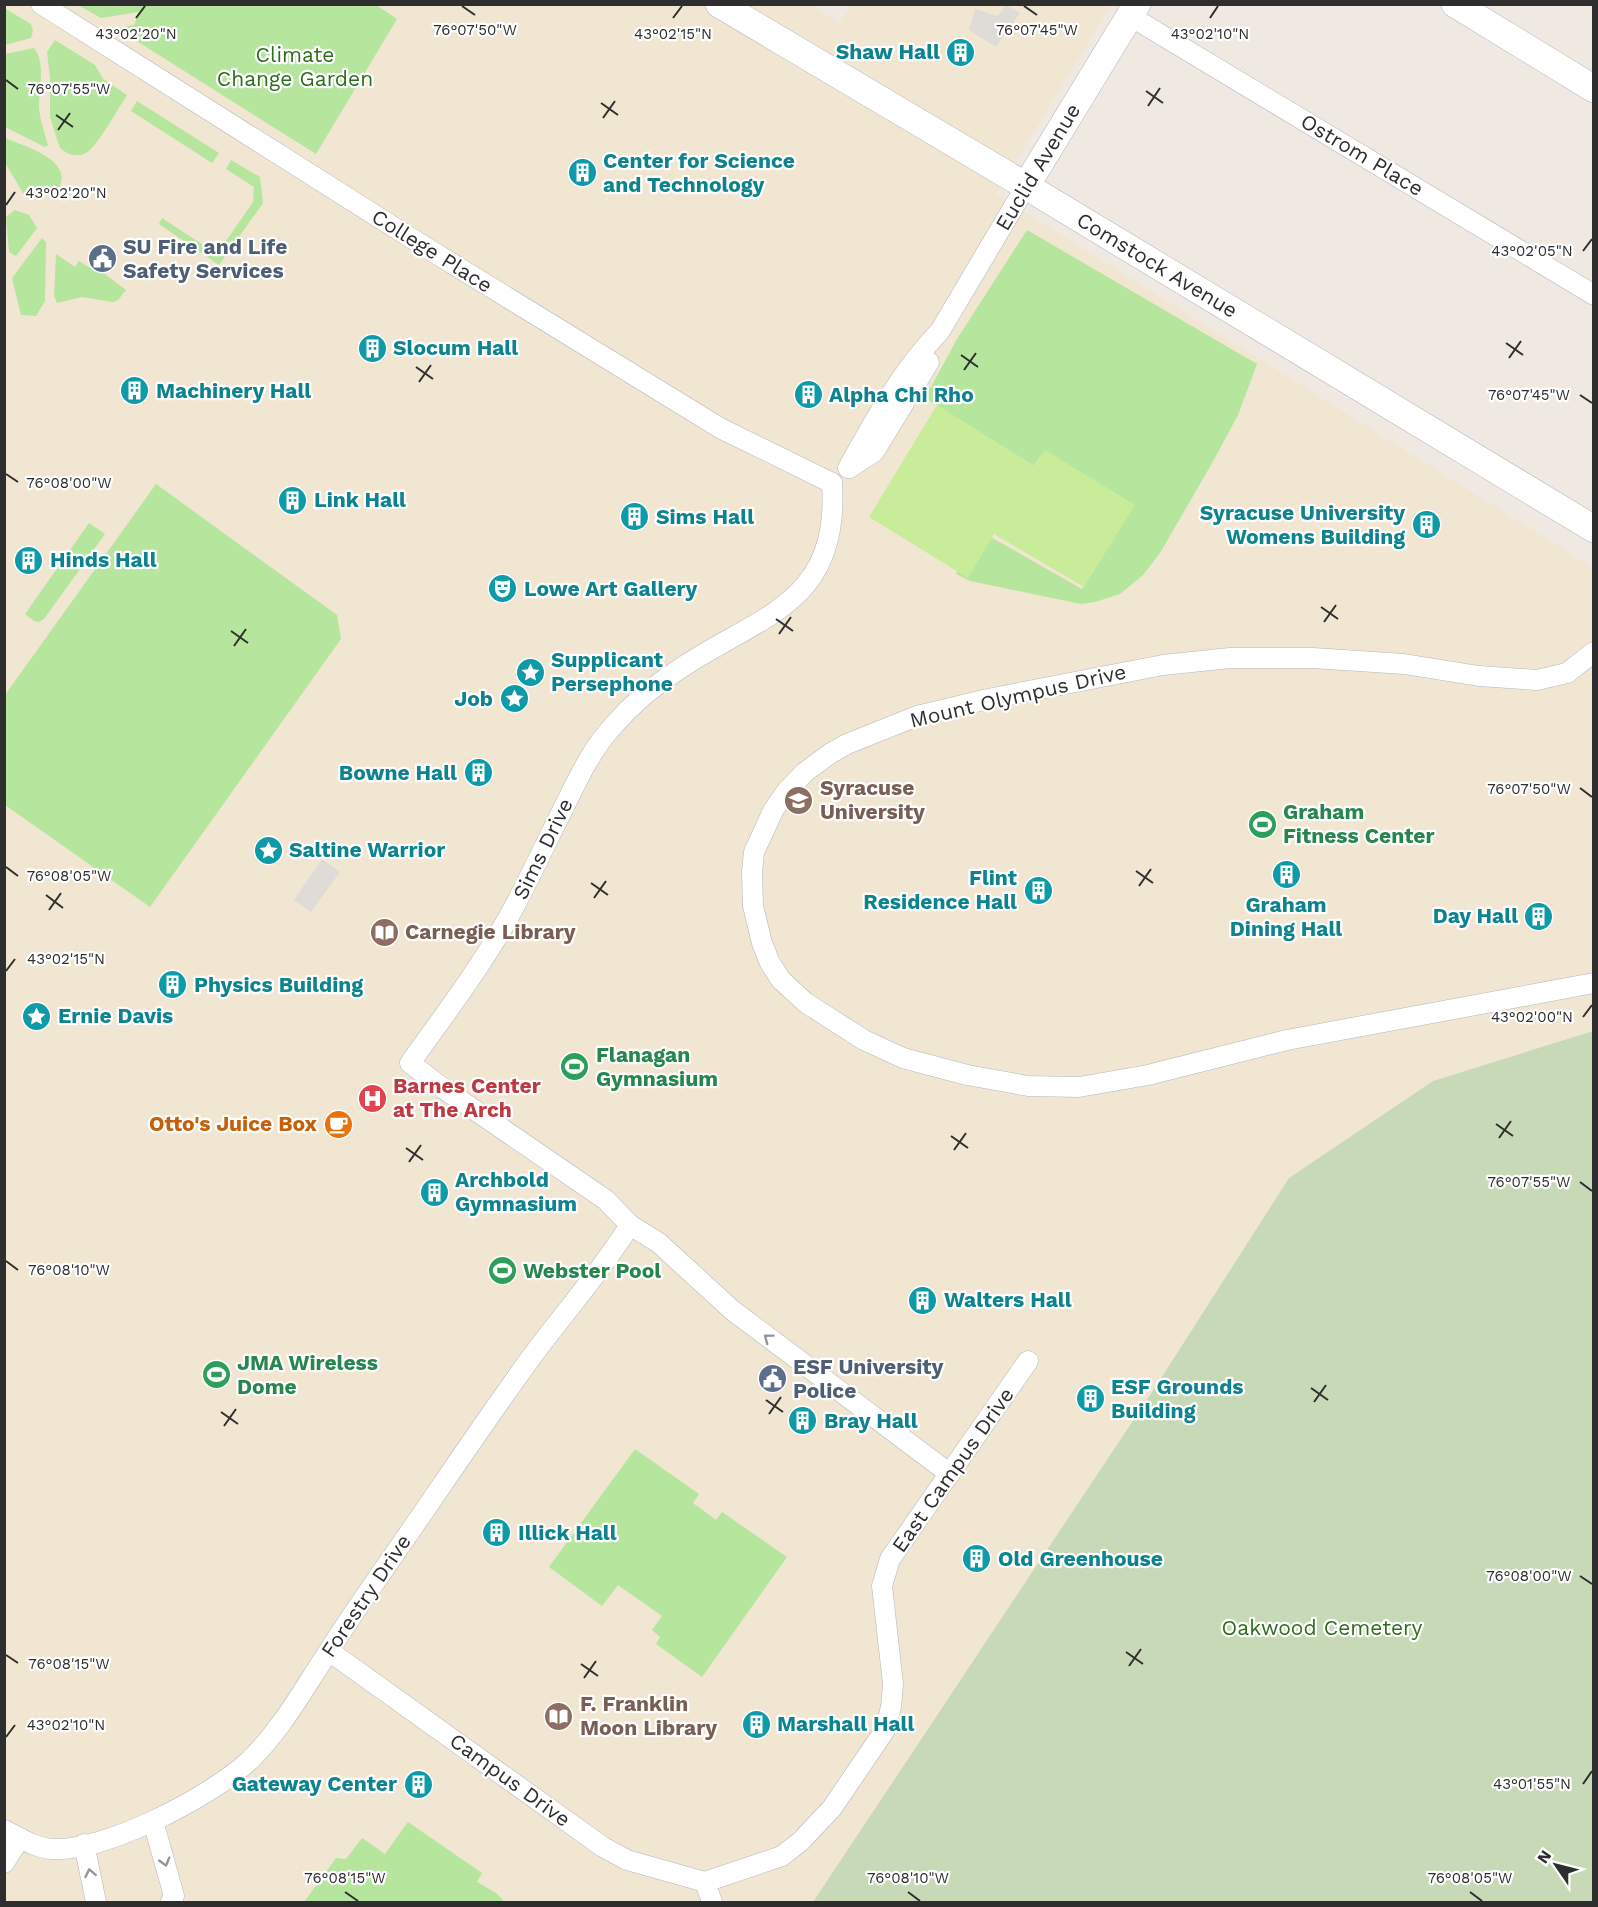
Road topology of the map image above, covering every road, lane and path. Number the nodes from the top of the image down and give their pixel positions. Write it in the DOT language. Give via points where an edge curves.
graph roads {
  1 [pos="41,4"];
  2 [pos="719,4"];
  3 [pos="1455,4"];
  4 [pos="1133,10"];
  5 [pos="1593,89"];
  6 [pos="1026,186"];
  7 [pos="1593,296"];
  8 [pos="832,483"];
  9 [pos="1593,529"];
  10 [pos="1593,652"];
  11 [pos="1593,983"];
  12 [pos="630,1225"];
  13 [pos="1028,1361"];
  14 [pos="950,1474"];
  15 [pos="329,1651"];
  16 [pos="153,1821"];
  17 [pos="12,1834"];
  18 [pos="84,1844"];
  19 [pos="4,1863"];
  20 [pos="705,1882"];
  21 [pos="96,1902"];
  22 [pos="171,1902"];
  23 [pos="712,1902"];
  1 -- 8 [label="street, College Place" via="374,216 720,428"];
  2 -- 6 [label="street, Comstock Avenue"];
  3 -- 5 [label="street"];
  4 -- 6 [label="street, Euclid Avenue"];
  4 -- 7 [label="street, Ostrom Place"];
  6 -- 8 [label="street, Euclid Avenue" via="940,331 921,351 869,428 848,468"];
  6 -- 9 [label="street, Comstock Avenue"];
  8 -- 12 [label="street, Sims Drive" via="831,528 813,576 794,599 678,670 613,726 591,754 480,967 410,1063 606,1200"];
  10 -- 11 [label="street, Mount Olympus Drive" via="1568,673 1537,680 1404,664 1230,658 1163,665 917,716 847,744 805,772 774,809 754,852 752,872 753,906 770,963 781,980 806,1003 864,1040 903,1058 1028,1086 1079,1087 1148,1075 1287,1040"];
  14 -- 12 [label="street, one-way" via="732,1310 659,1243"];
  12 -- 15 [label="street, Forestry Drive" via="607,1261 529,1360"];
  13 -- 14 [label="street, East Campus Drive"];
  14 -- 20 [label="street, East Campus Drive" via="890,1559 882,1586 893,1684 885,1730 831,1808 801,1841 782,1856"];
  15 -- 16 [label="street, Forestry Drive" via="278,1731 248,1761 220,1783"];
  15 -- 20 [label="street, Campus Drive" via="603,1847 627,1860"];
  16 -- 18 [label="street, Forestry Drive"];
  16 -- 22 [label="street, one-way" via="174,1896"];
  17 -- 18 [label="street, Forestry Drive" via="45,1848"];
  17 -- 19 [label="street"];
  21 -- 18 [label="street, one-way"];
  20 -- 23 [label="street"];
}
